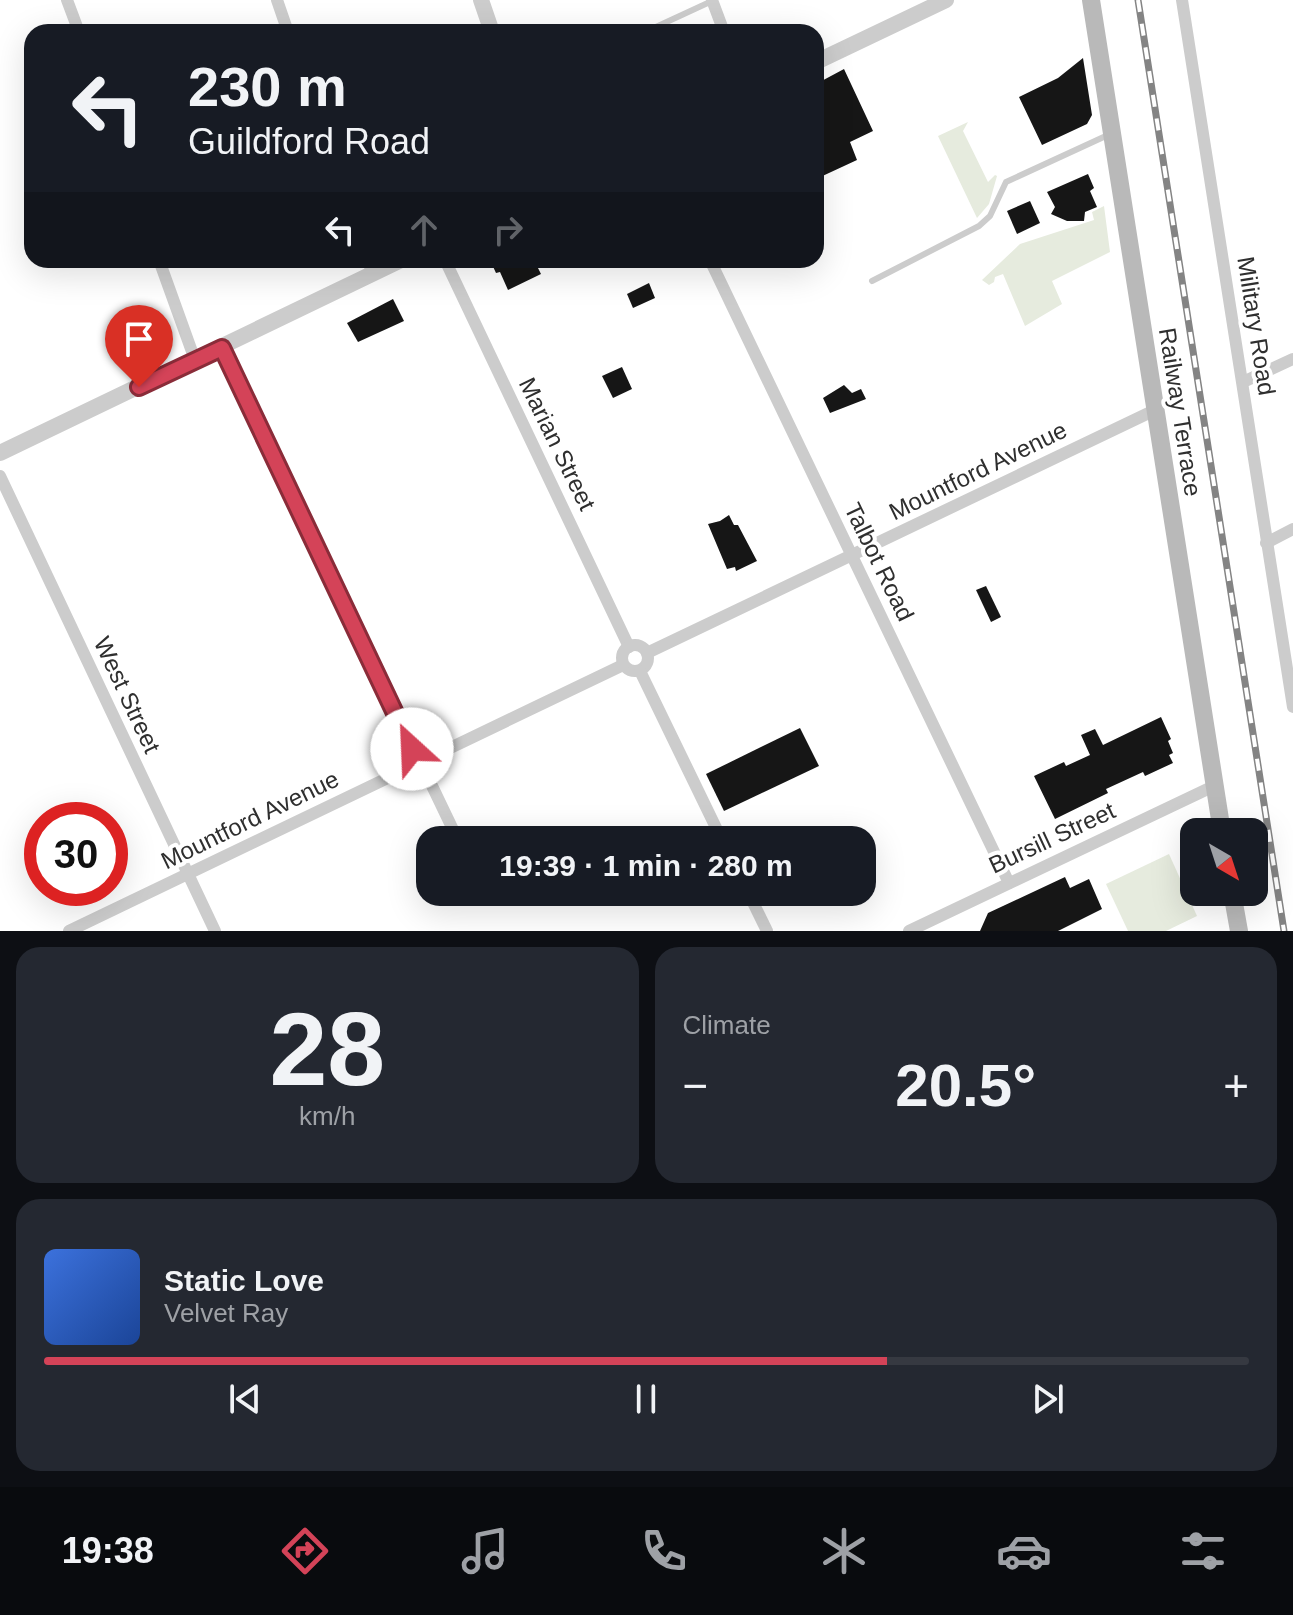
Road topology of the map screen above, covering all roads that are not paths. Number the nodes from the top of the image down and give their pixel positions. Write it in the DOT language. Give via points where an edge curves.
graph roads {
  1 [pos="67,0"];
  2 [pos="277,0"];
  3 [pos="481,0"];
  4 [pos="946,0"];
  5 [pos="1091,0"];
  6 [pos="1182,0"];
  7 [pos="715,1"];
  8 [pos="76,24"];
  9 [pos="285,24"];
  10 [pos="489,24"];
  11 [pos="663,24"];
  12 [pos="722,24"];
  13 [pos="824,58"];
  14 [pos="1112,134"];
  15 [pos="162,268"];
  16 [pos="366,268"];
  17 [pos="449,268"];
  18 [pos="714,268"];
  19 [pos="872,281"];
  20 [pos="222,348"];
  21 [pos="1293,359"];
  22 [pos="195,360"];
  23 [pos="1243,382"];
  24 [pos="1155,410"];
  25 [pos="0,453"];
  26 [pos="0,476"];
  27 [pos="1293,529"];
  28 [pos="1266,543"];
  29 [pos="852,557"];
  30 [pos="629,647"];
  31 [pos="647,653"];
  32 [pos="623,665"];
  33 [pos="640,671"];
  34 [pos="1293,707"];
  35 [pos="419,763"];
  36 [pos="1214,786"];
  37 [pos="1220,818"];
  38 [pos="451,826"];
  39 [pos="715,826"];
  40 [pos="188,875"];
  41 [pos="1009,883"];
  42 [pos="755,906"];
  43 [pos="1235,906"];
  44 [pos="69,931"];
  45 [pos="215,931"];
  46 [pos="767,931"];
  47 [pos="909,931"];
  48 [pos="1239,931"];
  1 -- 8 [label="street"];
  2 -- 9 [label="street"];
  3 -- 10 [label="street"];
  4 -- 13 [label="street"];
  5 -- 14 [label="main road, Railway Terrace"];
  6 -- 23 [label="street, Military Road"];
  7 -- 11 [label="lane"];
  7 -- 12 [label="street"];
  14 -- 19 [label="lane" via="1006,182 990,216 979,226"];
  14 -- 24 [label="main road, Railway Terrace"];
  15 -- 22 [label="street"];
  16 -- 20 [label="street"];
  17 -- 30 [label="street, Marian Street"];
  18 -- 29 [label="street, Talbot Road"];
  20 -- 22 [label="street"];
  20 -- 35 [label="street"];
  21 -- 23 [label="street"];
  22 -- 25 [label="street"];
  23 -- 28 [label="street, Military Road"];
  24 -- 29 [label="street, Mountford Avenue"];
  24 -- 36 [label="main road, Railway Terrace"];
  26 -- 40 [label="street, West Street"];
  27 -- 28 [label="street"];
  28 -- 34 [label="street, Military Road"];
  29 -- 31 [label="street, Mountford Avenue"];
  29 -- 41 [label="street, Talbot Road"];
  30 -- 31 [label="street"];
  30 -- 32 [label="street"];
  31 -- 33 [label="street"];
  32 -- 33 [label="street"];
  32 -- 35 [label="street, Mountford Avenue"];
  33 -- 39 [label="street"];
  35 -- 38 [label="street"];
  35 -- 40 [label="street, Mountford Avenue"];
  36 -- 37 [label="main road, Railway Terrace"];
  36 -- 41 [label="street, Bursill Street"];
  40 -- 44 [label="street, Mountford Avenue"];
  40 -- 45 [label="street, West Street"];
  41 -- 47 [label="street, Bursill Street"];
  42 -- 46 [label="street"];
  43 -- 48 [label="main road"];
}
